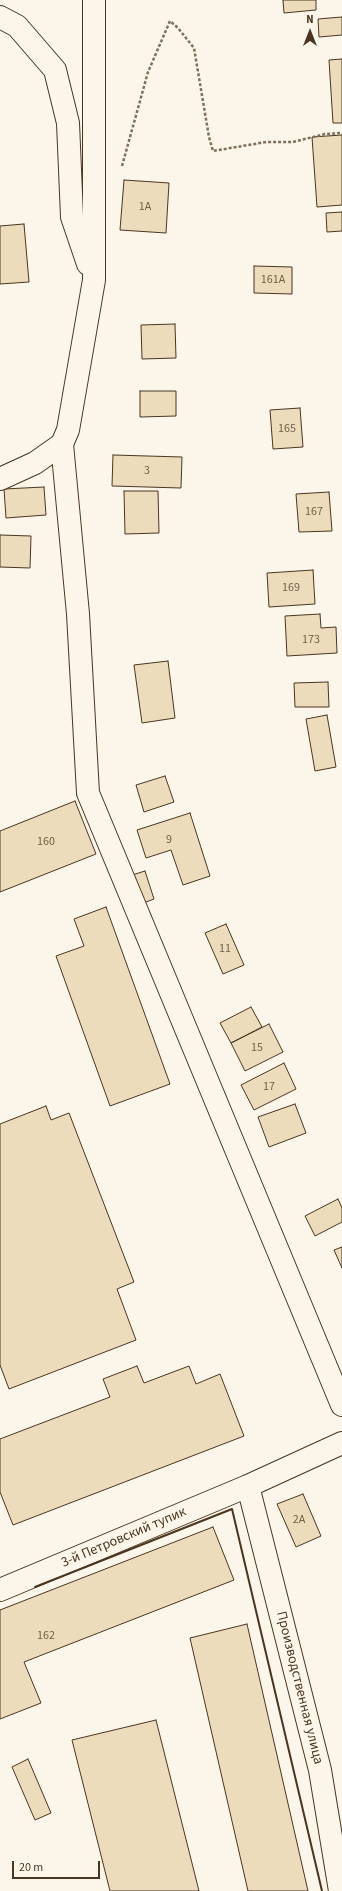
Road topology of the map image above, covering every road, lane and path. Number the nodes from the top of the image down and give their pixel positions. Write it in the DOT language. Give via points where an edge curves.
graph roads {
  1 [pos="94,0"];
  2 [pos="0,17"];
  3 [pos="342,133"];
  4 [pos="122,167"];
  5 [pos="94,280"];
  6 [pos="62,444"];
  7 [pos="0,479"];
  8 [pos="342,1405"];
  9 [pos="342,1443"];
  10 [pos="248,1486"];
  11 [pos="0,1590"];
  12 [pos="340,1891"];
  1 -- 5 [label="street"];
  2 -- 5 [label="street" via="17,26 55,70 68,123 72,217"];
  3 -- 4 [label="path" via="325,134 293,142 266,142 213,151 194,48 170,21 148,72"];
  5 -- 6 [label="street" via="68,430"];
  6 -- 7 [label="street" via="35,463"];
  6 -- 8 [label="street" via="78,614 88,793"];
  9 -- 10 [label="street, 3-й Петровский тупик"];
  10 -- 11 [label="street, 3-й Петровский тупик"];
  10 -- 12 [label="street, Производственная улица" via="320,1770"];
}
